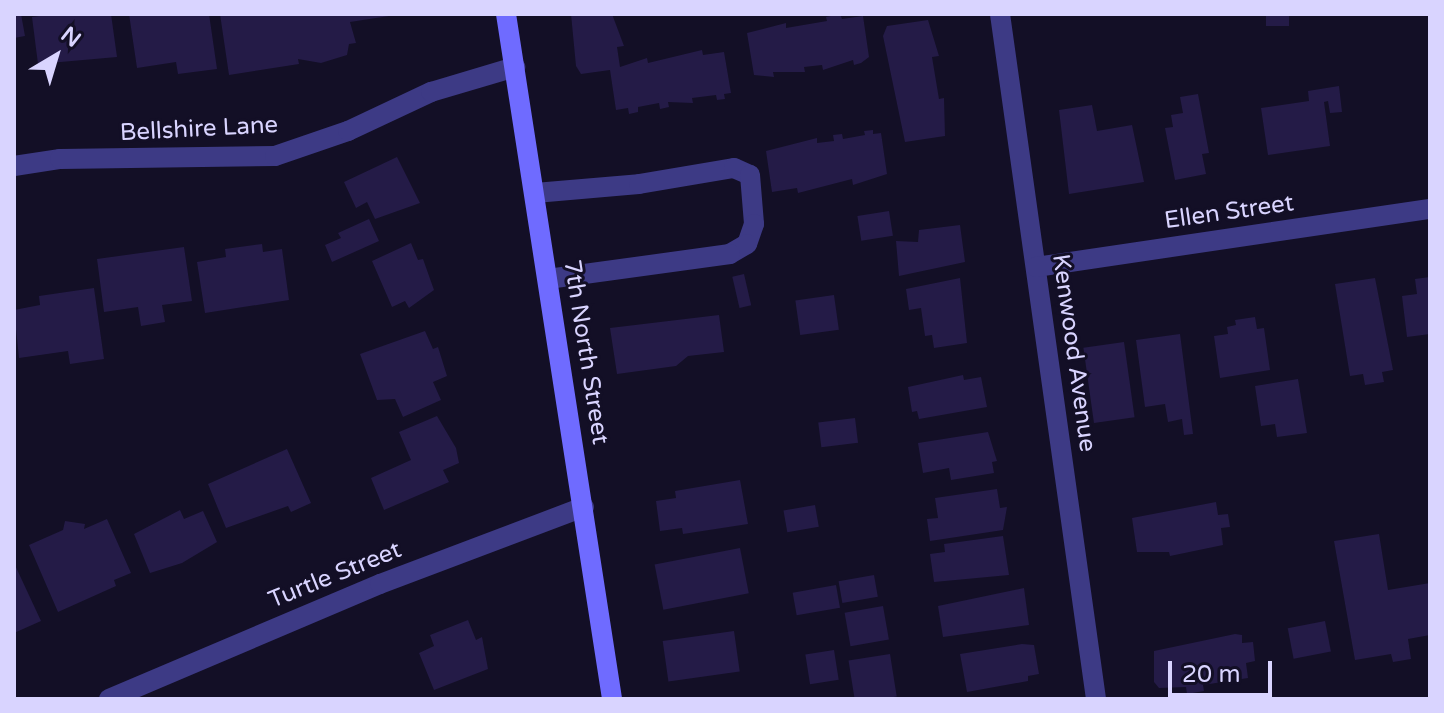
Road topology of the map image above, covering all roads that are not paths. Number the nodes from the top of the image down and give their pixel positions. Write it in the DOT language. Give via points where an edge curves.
graph roads {
  1 [pos="506,14"];
  2 [pos="1000,14"];
  3 [pos="515,67"];
  4 [pos="14,166"];
  5 [pos="535,193"];
  6 [pos="1430,209"];
  7 [pos="1036,267"];
  8 [pos="548,279"];
  9 [pos="584,507"];
  10 [pos="109,699"];
  11 [pos="612,699"];
  12 [pos="1096,699"];
  1 -- 3 [label="street, 7th North Street"];
  2 -- 7 [label="street, Kenwood Avenue"];
  3 -- 4 [label="street, Bellshire Lane" via="431,92 348,131 275,156 60,159"];
  3 -- 5 [label="street, 7th North Street"];
  5 -- 8 [label="street, 7th North Street"];
  5 -- 8 [label="street" via="639,184 734,168 750,175 754,224 747,244 730,254"];
  6 -- 7 [label="street, Ellen Street"];
  7 -- 12 [label="street, Kenwood Avenue"];
  8 -- 9 [label="street, 7th North Street"];
  9 -- 10 [label="street, Turtle Street" via="380,584"];
  9 -- 11 [label="street, 7th North Street"];
}
